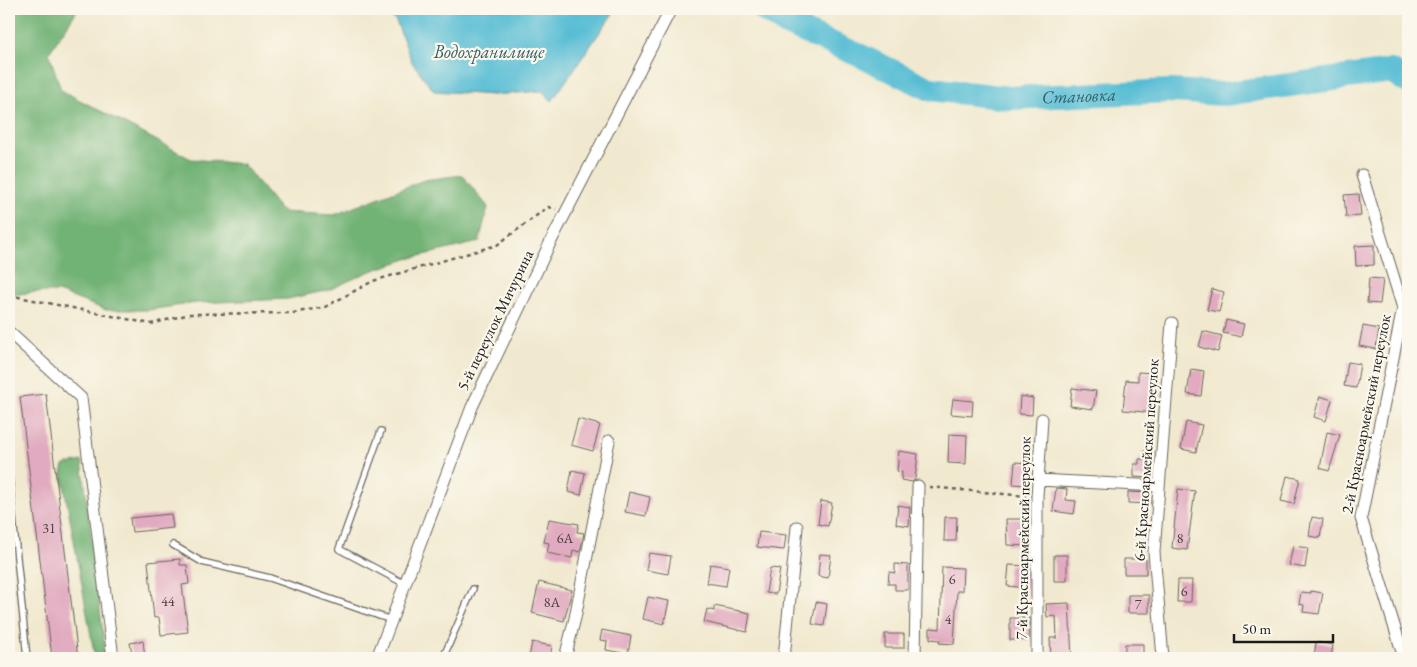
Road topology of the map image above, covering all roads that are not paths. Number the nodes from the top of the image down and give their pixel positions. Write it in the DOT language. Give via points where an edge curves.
graph roads {
  1 [pos="671,9"];
  2 [pos="1362,175"];
  3 [pos="1172,323"];
  4 [pos="9,332"];
  5 [pos="1042,419"];
  6 [pos="381,432"];
  7 [pos="609,441"];
  8 [pos="9,477"];
  9 [pos="1038,480"];
  10 [pos="918,486"];
  11 [pos="1158,486"];
  12 [pos="797,527"];
  13 [pos="173,545"];
  14 [pos="405,584"];
  15 [pos="473,589"];
  16 [pos="391,620"];
  17 [pos="27,658"];
  18 [pos="113,658"];
  19 [pos="377,658"];
  20 [pos="443,658"];
  21 [pos="565,658"];
  22 [pos="784,658"];
  23 [pos="915,658"];
  24 [pos="1036,658"];
  25 [pos="1163,658"];
  26 [pos="1404,658"];
  1 -- 14 [label="street, 5-й переулок Мичурина" via="567,211 472,407"];
  2 -- 26 [label="street, 2-й Красноармейский переулок" via="1403,308 1361,518"];
  3 -- 11 [label="street, 6-й Красноармейский переулок"];
  4 -- 18 [label="street" via="81,398"];
  5 -- 9 [label="street, 7-й Красноармейский переулок"];
  6 -- 14 [label="lane" via="339,549"];
  7 -- 21 [label="street" via="576,618"];
  8 -- 17 [label="lane"];
  9 -- 11 [label="street"];
  9 -- 24 [label="street, 7-й Красноармейский переулок"];
  10 -- 23 [label="street"];
  11 -- 25 [label="street, 6-й Красноармейский переулок" via="1154,552"];
  12 -- 22 [label="street"];
  13 -- 16 [label="lane" via="202,562 270,578"];
  14 -- 16 [label="street, 5-й переулок Мичурина"];
  15 -- 20 [label="lane"];
  16 -- 19 [label="street, 5-й переулок Мичурина"];
}
